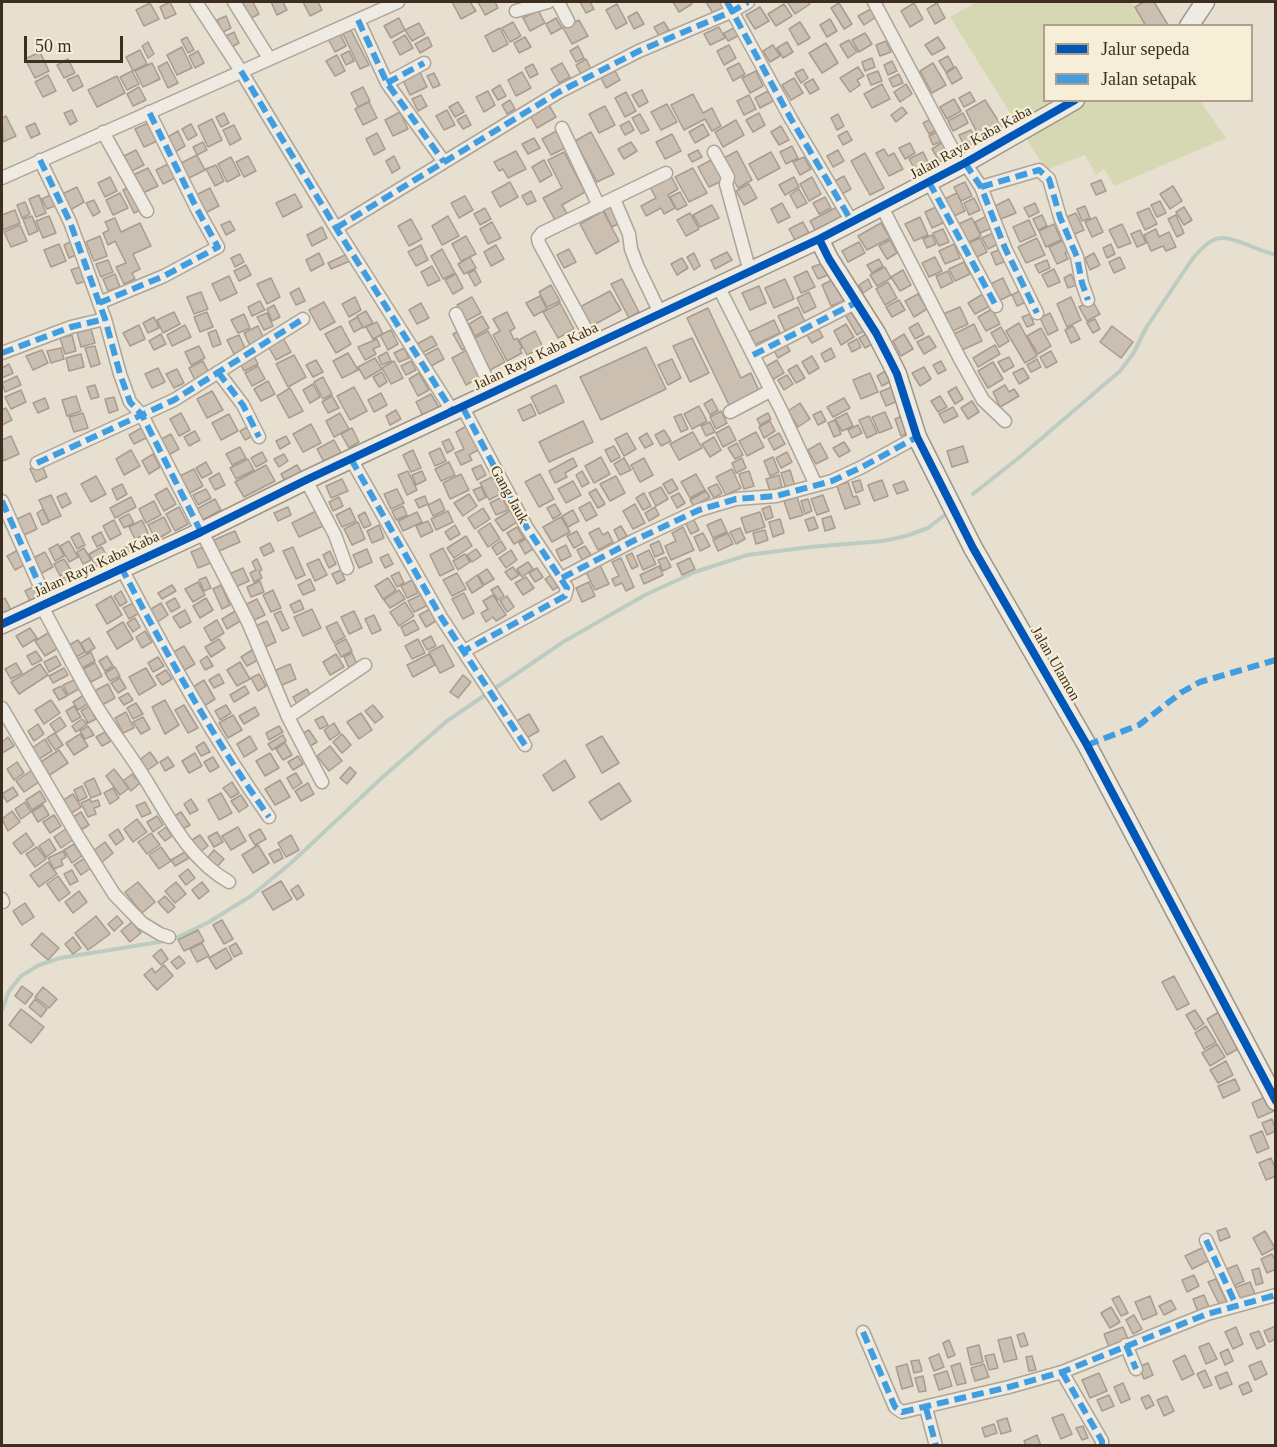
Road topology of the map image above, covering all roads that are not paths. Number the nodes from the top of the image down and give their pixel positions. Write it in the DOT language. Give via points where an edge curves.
graph roads {
  1 [pos="196,2"];
  2 [pos="234,2"];
  3 [pos="398,2"];
  4 [pos="548,2"];
  5 [pos="558,2"];
  6 [pos="748,2"];
  7 [pos="874,2"];
  8 [pos="1205,2"];
  9 [pos="730,6"];
  10 [pos="516,11"];
  11 [pos="358,20"];
  12 [pos="568,21"];
  13 [pos="1190,24"];
  14 [pos="269,58"];
  15 [pos="424,63"];
  16 [pos="242,71"];
  17 [pos="387,83"];
  18 [pos="1072,102"];
  19 [pos="149,112"];
  20 [pos="562,128"];
  21 [pos="103,132"];
  22 [pos="714,152"];
  23 [pos="40,160"];
  24 [pos="444,162"];
  25 [pos="963,164"];
  26 [pos="666,173"];
  27 [pos="2,177"];
  28 [pos="929,182"];
  29 [pos="981,187"];
  30 [pos="614,199"];
  31 [pos="599,206"];
  32 [pos="882,207"];
  33 [pos="147,211"];
  34 [pos="852,222"];
  35 [pos="336,228"];
  36 [pos="819,239"];
  37 [pos="750,272"];
  38 [pos="718,286"];
  39 [pos="1088,300"];
  40 [pos="857,302"];
  41 [pos="99,303"];
  42 [pos="996,306"];
  43 [pos="456,314"];
  44 [pos="660,314"];
  45 [pos="1037,314"];
  46 [pos="105,319"];
  47 [pos="303,319"];
  48 [pos="594,344"];
  49 [pos="2,353"];
  50 [pos="753,355"];
  51 [pos="218,372"];
  52 [pos="770,391"];
  53 [pos="493,392"];
  54 [pos="458,410"];
  55 [pos="730,412"];
  56 [pos="142,415"];
  57 [pos="1005,421"];
  58 [pos="259,437"];
  59 [pos="917,437"];
  60 [pos="351,459"];
  61 [pos="37,463"];
  62 [pos="306,480"];
  63 [pos="816,485"];
  64 [pos="2,501"];
  65 [pos="201,532"];
  66 [pos="121,567"];
  67 [pos="347,568"];
  68 [pos="562,578"];
  69 [pos="44,604"];
  70 [pos="2,624"];
  71 [pos="468,655"];
  72 [pos="365,665"];
  73 [pos="2,708"];
  74 [pos="288,717"];
  75 [pos="525,745"];
  76 [pos="322,782"];
  77 [pos="269,817"];
  78 [pos="229,882"];
  79 [pos="169,937"];
  80 [pos="1275,1101"];
  81 [pos="1206,1240"];
  82 [pos="1275,1295"];
  83 [pos="1236,1305"];
  84 [pos="863,1332"];
  85 [pos="1126,1345"];
  86 [pos="1136,1369"];
  87 [pos="1062,1372"];
  88 [pos="926,1408"];
  89 [pos="936,1446"];
  90 [pos="1102,1446"];
  1 -- 16 [label="street, Gang Jauk"];
  2 -- 14 [label="street"];
  3 -- 11 [label="street"];
  4 -- 10 [label="street"];
  5 -- 12 [label="street"];
  6 -- 9 [label="street"];
  7 -- 25 [label="street"];
  8 -- 13 [label="street"];
  9 -- 24 [label="street" via="558,92"];
  9 -- 34 [label="street"];
  11 -- 14 [label="street"];
  11 -- 17 [label="street"];
  14 -- 16 [label="street"];
  15 -- 17 [label="street"];
  16 -- 19 [label="street"];
  16 -- 35 [label="street, Gang Jauk"];
  17 -- 24 [label="street"];
  18 -- 25 [label="street, Jalan Raya Kaba Kaba"];
  19 -- 21 [label="street"];
  19 -- 41 [label="street" via="218,248"];
  20 -- 31 [label="street"];
  21 -- 23 [label="street"];
  21 -- 33 [label="street"];
  22 -- 37 [label="street" via="728,177 726,184"];
  23 -- 27 [label="street"];
  23 -- 41 [label="street" via="70,222"];
  24 -- 35 [label="street"];
  25 -- 28 [label="street, Jalan Raya Kaba Kaba"];
  25 -- 29 [label="street"];
  26 -- 30 [label="street"];
  28 -- 32 [label="street, Jalan Raya Kaba Kaba"];
  28 -- 42 [label="street"];
  29 -- 39 [label="street" via="1039,170 1046,175 1077,257"];
  29 -- 45 [label="street"];
  30 -- 31 [label="street"];
  30 -- 44 [label="street" via="630,234 637,265"];
  31 -- 48 [label="street" via="538,238"];
  32 -- 34 [label="street, Jalan Raya Kaba Kaba"];
  32 -- 57 [label="street" via="983,400"];
  34 -- 36 [label="street, Jalan Raya Kaba Kaba"];
  35 -- 54 [label="street, Gang Jauk"];
  36 -- 37 [label="street, Jalan Raya Kaba Kaba"];
  36 -- 40 [label="street, Jalan Ulamon"];
  37 -- 38 [label="street, Jalan Raya Kaba Kaba"];
  38 -- 44 [label="street, Jalan Raya Kaba Kaba"];
  38 -- 50 [label="street"];
  40 -- 50 [label="street"];
  40 -- 59 [label="street, Jalan Ulamon" via="897,374"];
  41 -- 46 [label="street"];
  43 -- 53 [label="street"];
  44 -- 48 [label="street, Jalan Raya Kaba Kaba"];
  46 -- 49 [label="street" via="71,327"];
  46 -- 56 [label="street" via="130,402"];
  47 -- 51 [label="street"];
  48 -- 53 [label="street, Jalan Raya Kaba Kaba"];
  50 -- 52 [label="street"];
  51 -- 56 [label="street"];
  51 -- 58 [label="street" via="243,405"];
  52 -- 55 [label="street"];
  52 -- 63 [label="street"];
  53 -- 54 [label="street, Jalan Raya Kaba Kaba"];
  54 -- 60 [label="street, Jalan Raya Kaba Kaba"];
  54 -- 68 [label="street, Gang Jauk" via="527,528"];
  56 -- 61 [label="street"];
  56 -- 65 [label="street"];
  59 -- 63 [label="street" via="862,467"];
  59 -- 80 [label="street, Jalan Ulamon" via="973,548 1087,745"];
  60 -- 62 [label="street, Jalan Raya Kaba Kaba"];
  60 -- 71 [label="street" via="441,617"];
  62 -- 65 [label="street, Jalan Raya Kaba Kaba"];
  62 -- 67 [label="street" via="335,535"];
  63 -- 68 [label="street" via="711,506"];
  64 -- 69 [label="street"];
  65 -- 66 [label="street, Jalan Raya Kaba Kaba"];
  65 -- 74 [label="street" via="248,622"];
  66 -- 69 [label="street, Jalan Raya Kaba Kaba"];
  66 -- 77 [label="street" via="163,648"];
  68 -- 71 [label="street" via="567,588 565,596"];
  69 -- 70 [label="street, Jalan Raya Kaba Kaba"];
  69 -- 78 [label="street" via="92,699 172,824 203,864"];
  71 -- 75 [label="street"];
  72 -- 74 [label="street"];
  73 -- 79 [label="street" via="114,894 142,923"];
  74 -- 76 [label="street"];
  81 -- 83 [label="street"];
  82 -- 83 [label="street"];
  83 -- 85 [label="street"];
  84 -- 88 [label="street" via="895,1407 902,1412"];
  85 -- 86 [label="street"];
  85 -- 87 [label="street"];
  87 -- 88 [label="street"];
  87 -- 90 [label="street"];
  88 -- 89 [label="street"];
}
